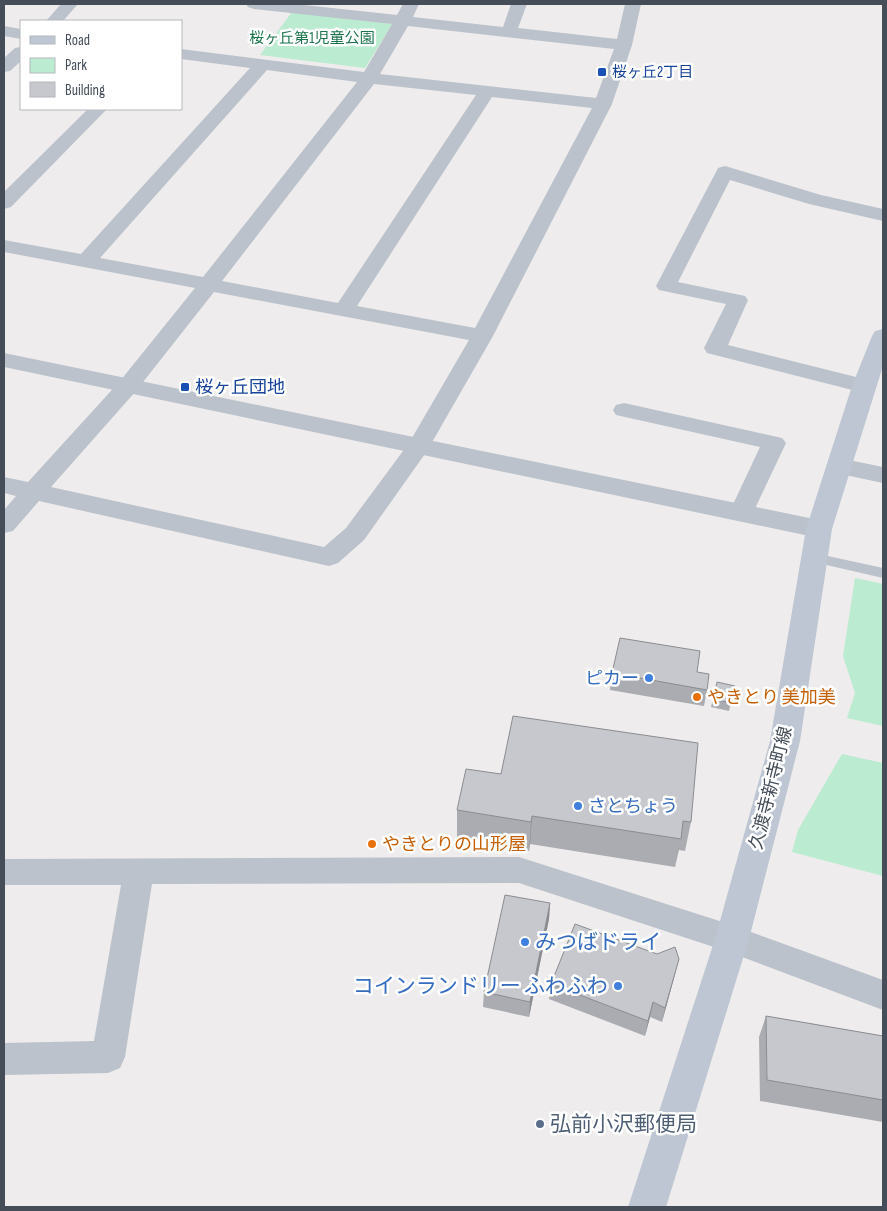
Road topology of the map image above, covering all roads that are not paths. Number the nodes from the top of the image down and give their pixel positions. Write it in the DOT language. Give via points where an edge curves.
graph roads {
  1 [pos="70,4"];
  2 [pos="254,4"];
  3 [pos="411,4"];
  4 [pos="519,4"];
  5 [pos="633,4"];
  6 [pos="300,6"];
  7 [pos="55,20"];
  8 [pos="403,20"];
  9 [pos="4,31"];
  10 [pos="509,32"];
  11 [pos="20,34"];
  12 [pos="624,45"];
  13 [pos="20,53"];
  14 [pos="182,54"];
  15 [pos="263,64"];
  16 [pos="4,67"];
  17 [pos="368,78"];
  18 [pos="487,91"];
  19 [pos="603,104"];
  20 [pos="97,110"];
  21 [pos="4,203"];
  22 [pos="883,215"];
  23 [pos="4,246"];
  24 [pos="86,261"];
  25 [pos="209,284"];
  26 [pos="344,310"];
  27 [pos="482,336"];
  28 [pos="883,336"];
  29 [pos="4,360"];
  30 [pos="128,386"];
  31 [pos="864,386"];
  32 [pos="624,410"];
  33 [pos="419,446"];
  34 [pos="839,466"];
  35 [pos="883,475"];
  36 [pos="4,485"];
  37 [pos="32,492"];
  38 [pos="741,513"];
  39 [pos="4,525"];
  40 [pos="819,529"];
  41 [pos="814,558"];
  42 [pos="883,573"];
  43 [pos="4,872"];
  44 [pos="139,872"];
  45 [pos="732,939"];
  46 [pos="883,995"];
  47 [pos="4,1059"];
  48 [pos="648,1207"];
  1 -- 7 [label="street"];
  2 -- 6 [label="street"];
  3 -- 8 [label="street"];
  4 -- 10 [label="street"];
  5 -- 12 [label="street"];
  6 -- 8 [label="street"];
  8 -- 10 [label="street"];
  8 -- 17 [label="street"];
  9 -- 11 [label="street"];
  10 -- 12 [label="street"];
  12 -- 19 [label="street"];
  13 -- 16 [label="street"];
  14 -- 15 [label="street"];
  15 -- 17 [label="street"];
  15 -- 24 [label="street"];
  17 -- 18 [label="street"];
  17 -- 25 [label="street"];
  18 -- 19 [label="street"];
  18 -- 26 [label="street"];
  19 -- 27 [label="street"];
  20 -- 21 [label="street"];
  22 -- 31 [label="street" via="816,200 725,172 666,286 738,300 715,348"];
  23 -- 24 [label="street"];
  24 -- 25 [label="street"];
  25 -- 26 [label="street"];
  25 -- 30 [label="street"];
  26 -- 27 [label="street"];
  27 -- 33 [label="street"];
  28 -- 31 [label="main road, 久渡寺新寺町線"];
  29 -- 30 [label="street"];
  30 -- 33 [label="street"];
  30 -- 37 [label="street"];
  31 -- 34 [label="main road, 久渡寺新寺町線"];
  32 -- 38 [label="street" via="774,443"];
  33 -- 37 [label="street" via="355,534 329,557"];
  33 -- 38 [label="street"];
  34 -- 35 [label="street"];
  34 -- 40 [label="main road, 久渡寺新寺町線"];
  36 -- 37 [label="street"];
  37 -- 39 [label="street"];
  38 -- 40 [label="street"];
  40 -- 41 [label="main road, 久渡寺新寺町線"];
  41 -- 42 [label="lane"];
  41 -- 45 [label="main road, 久渡寺新寺町線" via="785,741"];
  43 -- 44 [label="street"];
  44 -- 45 [label="street" via="519,870"];
  44 -- 47 [label="street" via="108,1057"];
  45 -- 46 [label="street"];
  45 -- 48 [label="main road, 久渡寺新寺町線"];
}
